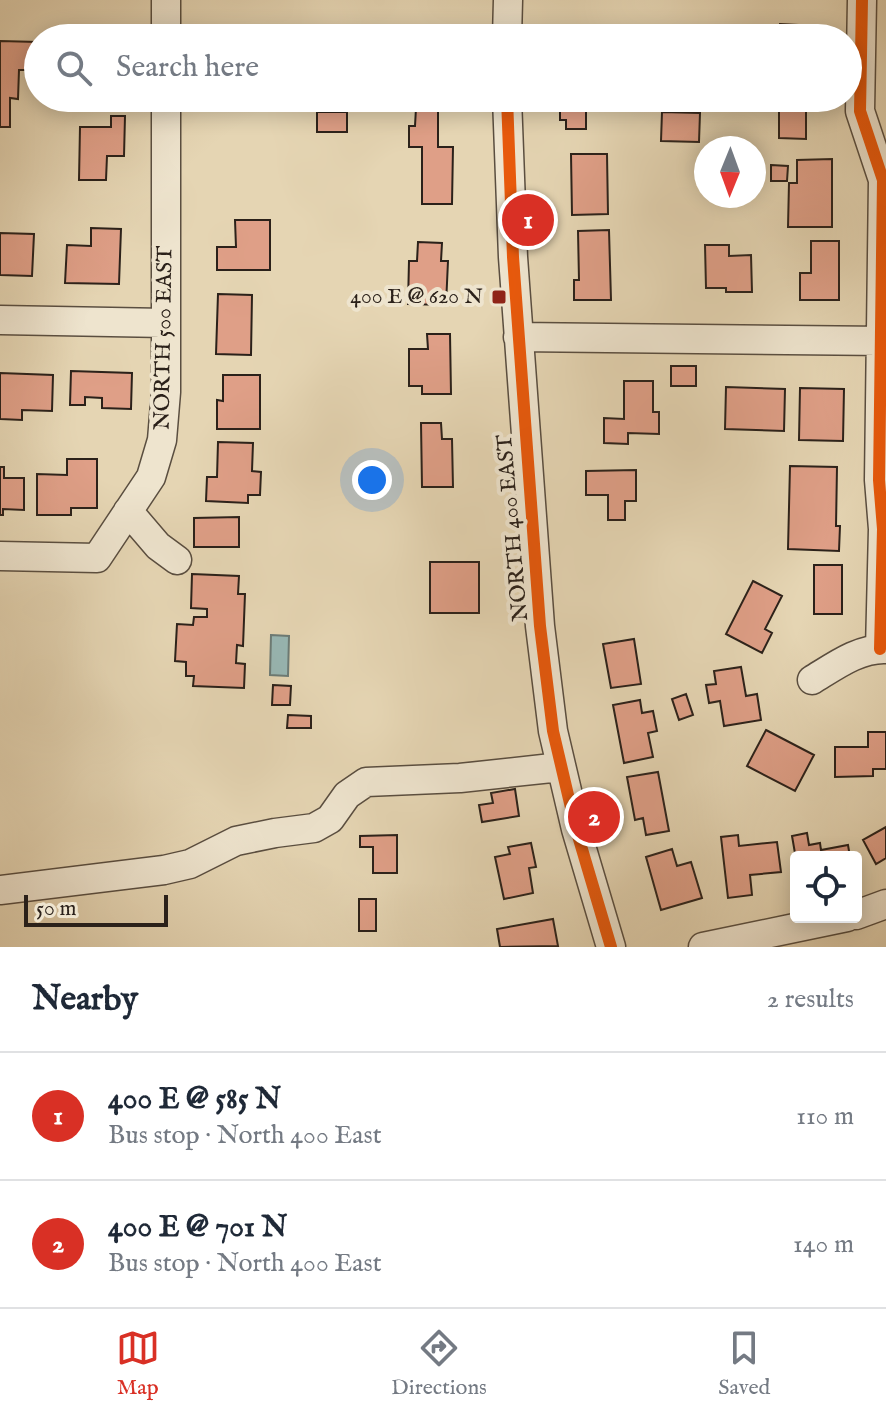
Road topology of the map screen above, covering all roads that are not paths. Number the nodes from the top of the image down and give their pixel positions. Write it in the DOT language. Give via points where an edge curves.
graph roads {
  1 [pos="166,0"];
  2 [pos="508,0"];
  3 [pos="862,0"];
  4 [pos="166,24"];
  5 [pos="507,24"];
  6 [pos="862,24"];
  7 [pos="166,112"];
  8 [pos="507,112"];
  9 [pos="860,112"];
  10 [pos="0,320"];
  11 [pos="166,323"];
  12 [pos="518,337"];
  13 [pos="884,341"];
  14 [pos="128,511"];
  15 [pos="0,556"];
  16 [pos="177,560"];
  17 [pos="883,649"];
  18 [pos="812,680"];
  19 [pos="561,767"];
  20 [pos="0,890"];
  21 [pos="886,904"];
  22 [pos="862,913"];
  23 [pos="818,923"];
  24 [pos="611,947"];
  25 [pos="703,947"];
  1 -- 4 [label="street"];
  2 -- 5 [label="street"];
  3 -- 6 [label="street"];
  7 -- 11 [label="street, NORTH 500 EAST"];
  8 -- 12 [label="street, NORTH 400 EAST"];
  9 -- 13 [label="street" via="883,180"];
  10 -- 11 [label="street"];
  11 -- 14 [label="street, NORTH 500 EAST" via="162,440 151,477"];
  12 -- 13 [label="street"];
  12 -- 19 [label="street, NORTH 400 EAST" via="540,626"];
  13 -- 17 [label="street" via="879,480"];
  14 -- 15 [label="street, NORTH 500 EAST" via="97,558"];
  14 -- 16 [label="street"];
  17 -- 18 [label="street" via="849,657"];
  19 -- 20 [label="street" via="366,782 314,828 236,841 190,864 164,870"];
  19 -- 24 [label="street, NORTH 400 EAST"];
  21 -- 22 [label="street"];
  23 -- 25 [label="street"];
}
